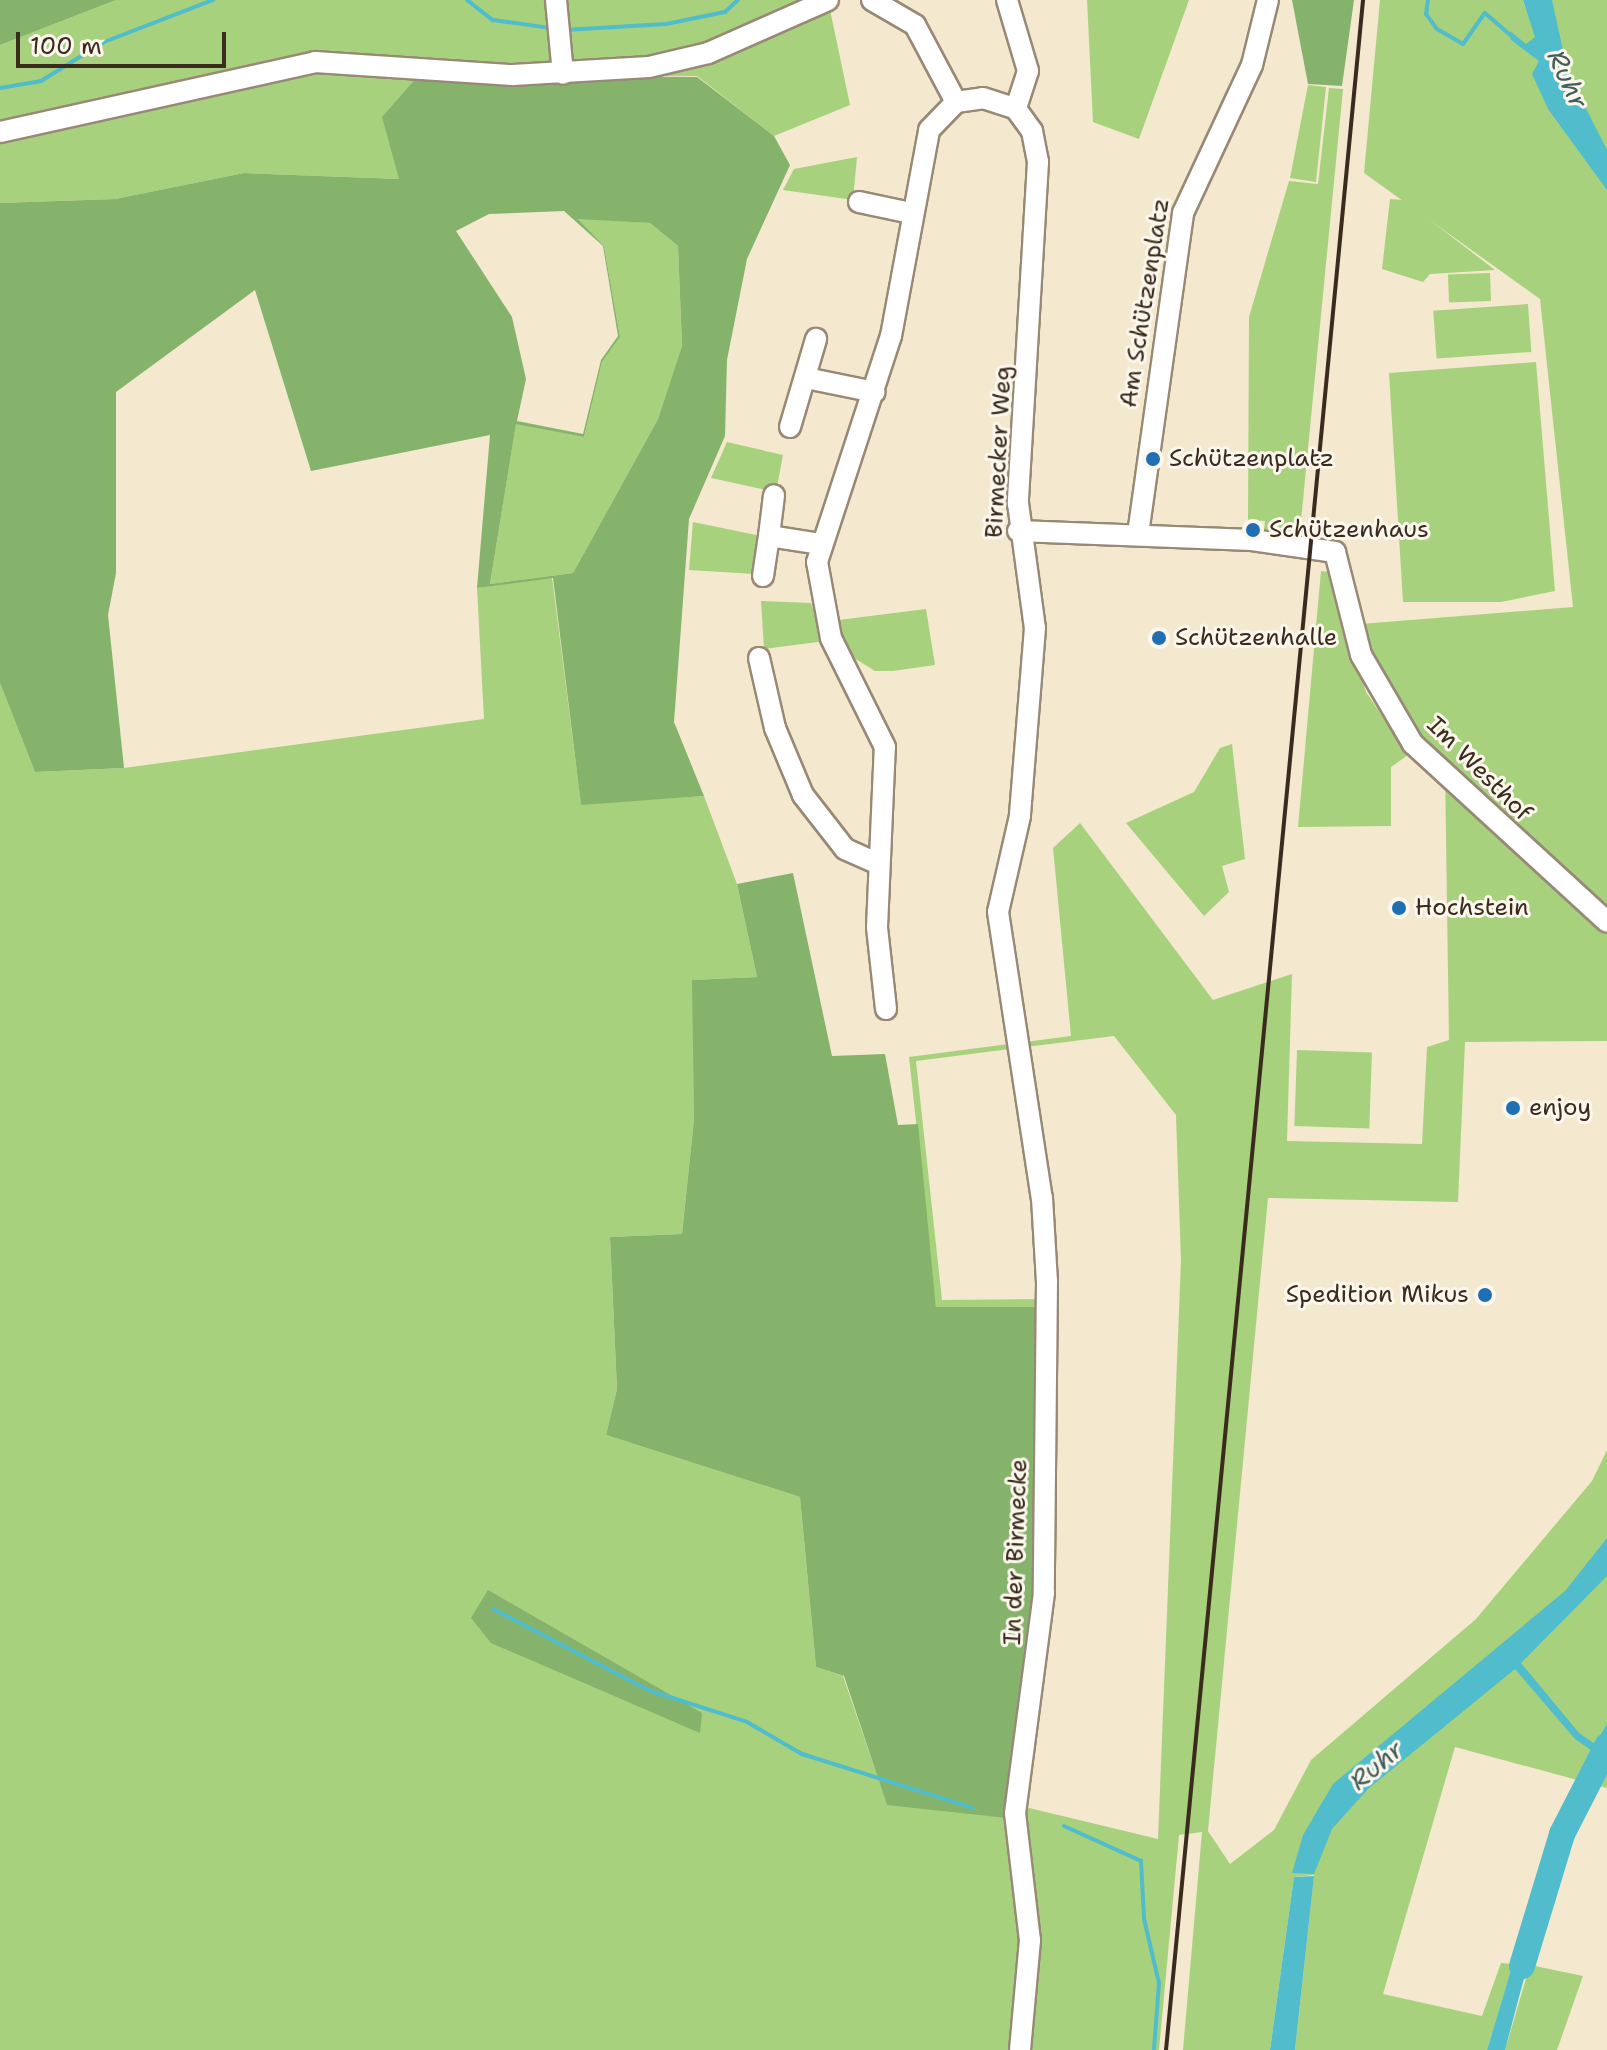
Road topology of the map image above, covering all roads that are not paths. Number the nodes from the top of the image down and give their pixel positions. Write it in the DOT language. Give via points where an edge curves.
graph roads {
  1 [pos="556,0"];
  2 [pos="828,0"];
  3 [pos="1007,0"];
  4 [pos="1268,0"];
  5 [pos="884,2"];
  6 [pos="563,74"];
  7 [pos="956,102"];
  8 [pos="1016,109"];
  9 [pos="0,132"];
  10 [pos="859,202"];
  11 [pos="911,213"];
  12 [pos="816,339"];
  13 [pos="806,378"];
  14 [pos="875,392"];
  15 [pos="790,427"];
  16 [pos="774,495"];
  17 [pos="1018,531"];
  18 [pos="1138,534"];
  19 [pos="769,536"];
  20 [pos="821,544"];
  21 [pos="763,576"];
  22 [pos="759,658"];
  23 [pos="878,864"];
  24 [pos="1607,922"];
  25 [pos="886,1009"];
  26 [pos="1020,1054"];
  27 [pos="1020,2050"];
  1 -- 6 [label="street"];
  2 -- 6 [label="street" via="692,58"];
  3 -- 8 [label="street" via="1028,71"];
  4 -- 18 [label="street, Am Schützenplatz" via="1252,65 1185,205"];
  5 -- 7 [label="street" via="921,33"];
  6 -- 9 [label="street" via="315,62"];
  7 -- 8 [label="street" via="983,98"];
  7 -- 11 [label="street" via="929,130"];
  8 -- 17 [label="street, Birmecker Weg" via="1032,131 1038,162"];
  10 -- 11 [label="street"];
  11 -- 14 [label="street"];
  12 -- 13 [label="street"];
  13 -- 14 [label="street"];
  13 -- 15 [label="street"];
  14 -- 20 [label="street"];
  16 -- 19 [label="street"];
  17 -- 18 [label="street"];
  17 -- 26 [label="street, Birmecker Weg" via="1034,651 1020,816 998,912"];
  18 -- 24 [label="street, Im Westhof" via="1316,544 1335,552 1361,655 1413,744"];
  19 -- 20 [label="street"];
  19 -- 21 [label="street"];
  20 -- 23 [label="street" via="822,613 885,747"];
  22 -- 23 [label="street" via="775,728 803,795 845,849"];
  23 -- 25 [label="street"];
  26 -- 27 [label="street, In der Birmecke" via="1047,1281 1044,1593 1015,1813 1030,1940"];
}
